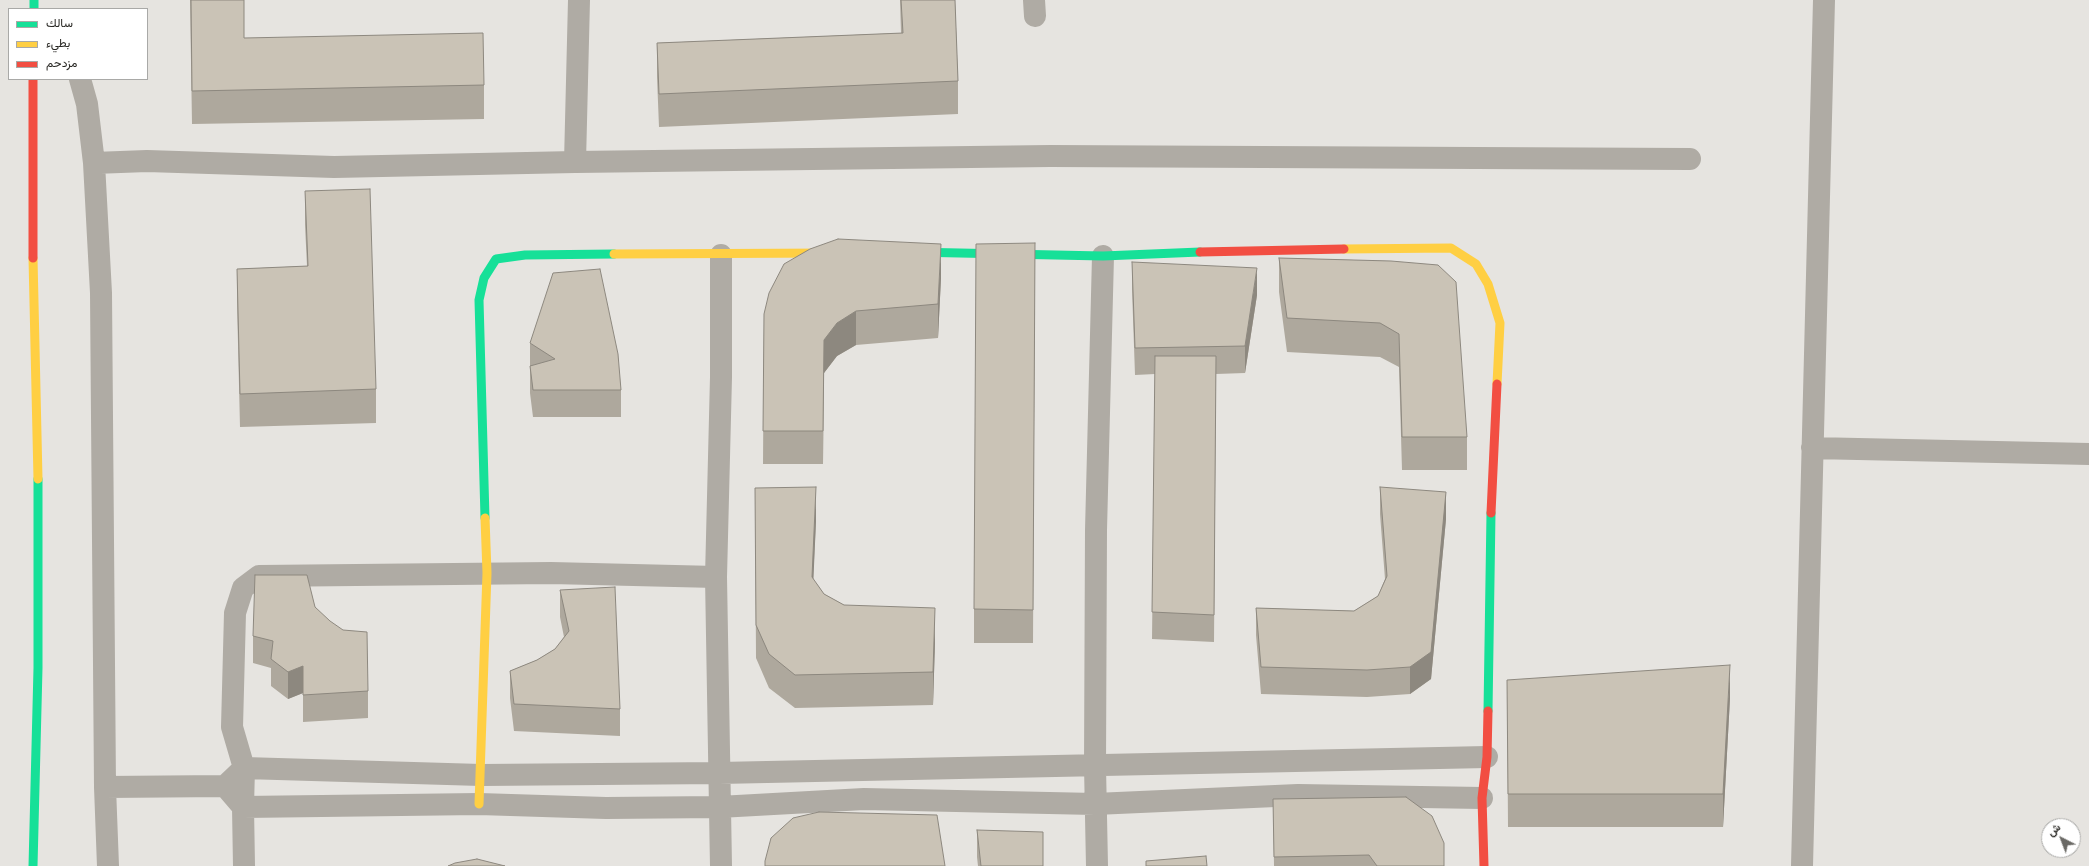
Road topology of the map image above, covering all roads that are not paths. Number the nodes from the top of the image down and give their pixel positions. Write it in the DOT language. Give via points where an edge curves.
graph roads {
  1 [pos="579,0"];
  2 [pos="1824,0"];
  3 [pos="33,80"];
  4 [pos="80,80"];
  5 [pos="1690,159"];
  6 [pos="575,162"];
  7 [pos="94,163"];
  8 [pos="903,252"];
  9 [pos="840,253"];
  10 [pos="721,255"];
  11 [pos="1104,256"];
  12 [pos="1812,448"];
  13 [pos="2089,454"];
  14 [pos="487,573"];
  15 [pos="716,577"];
  16 [pos="1487,757"];
  17 [pos="1095,766"];
  18 [pos="244,768"];
  19 [pos="719,773"];
  20 [pos="480,775"];
  21 [pos="225,786"];
  22 [pos="105,787"];
  23 [pos="1482,798"];
  24 [pos="478,804"];
  25 [pos="1095,804"];
  26 [pos="242,807"];
  27 [pos="719,807"];
  28 [pos="33,866"];
  29 [pos="108,866"];
  30 [pos="244,866"];
  31 [pos="721,866"];
  32 [pos="1097,866"];
  33 [pos="1484,866"];
  34 [pos="1802,866"];
  1 -- 6 [label="street"];
  2 -- 12 [label="street"];
  3 -- 28 [label="street" via="32,213 38,412 38,668"];
  4 -- 7 [label="street" via="87,104"];
  5 -- 6 [label="street" via="1050,156"];
  6 -- 7 [label="street" via="334,167 147,161"];
  7 -- 22 [label="street" via="102,367"];
  8 -- 11 [label="street"];
  9 -- 10 [label="street"];
  10 -- 14 [label="street" via="525,255 496,259 484,278 479,300"];
  10 -- 15 [label="street"];
  11 -- 16 [label="street" via="1258,250 1451,248 1476,264 1488,284 1500,323 1490,525"];
  11 -- 17 [label="street" via="1096,530"];
  12 -- 13 [label="street"];
  12 -- 34 [label="street"];
  14 -- 15 [label="street"];
  14 -- 18 [label="street" via="259,576 243,588 235,613 232,727"];
  14 -- 20 [label="street"];
  15 -- 19 [label="street"];
  16 -- 17 [label="street"];
  16 -- 23 [label="street"];
  17 -- 19 [label="street"];
  17 -- 25 [label="street"];
  18 -- 20 [label="street"];
  18 -- 21 [label="street"];
  18 -- 26 [label="street"];
  19 -- 20 [label="street"];
  19 -- 27 [label="street"];
  20 -- 24 [label="street"];
  21 -- 22 [label="street"];
  21 -- 26 [label="street"];
  22 -- 29 [label="street"];
  23 -- 25 [label="street" via="1298,795"];
  23 -- 33 [label="street"];
  24 -- 26 [label="street"];
  24 -- 27 [label="street" via="606,808"];
  25 -- 27 [label="street" via="864,799"];
  25 -- 32 [label="street"];
  26 -- 30 [label="street"];
  27 -- 31 [label="street"];
}
